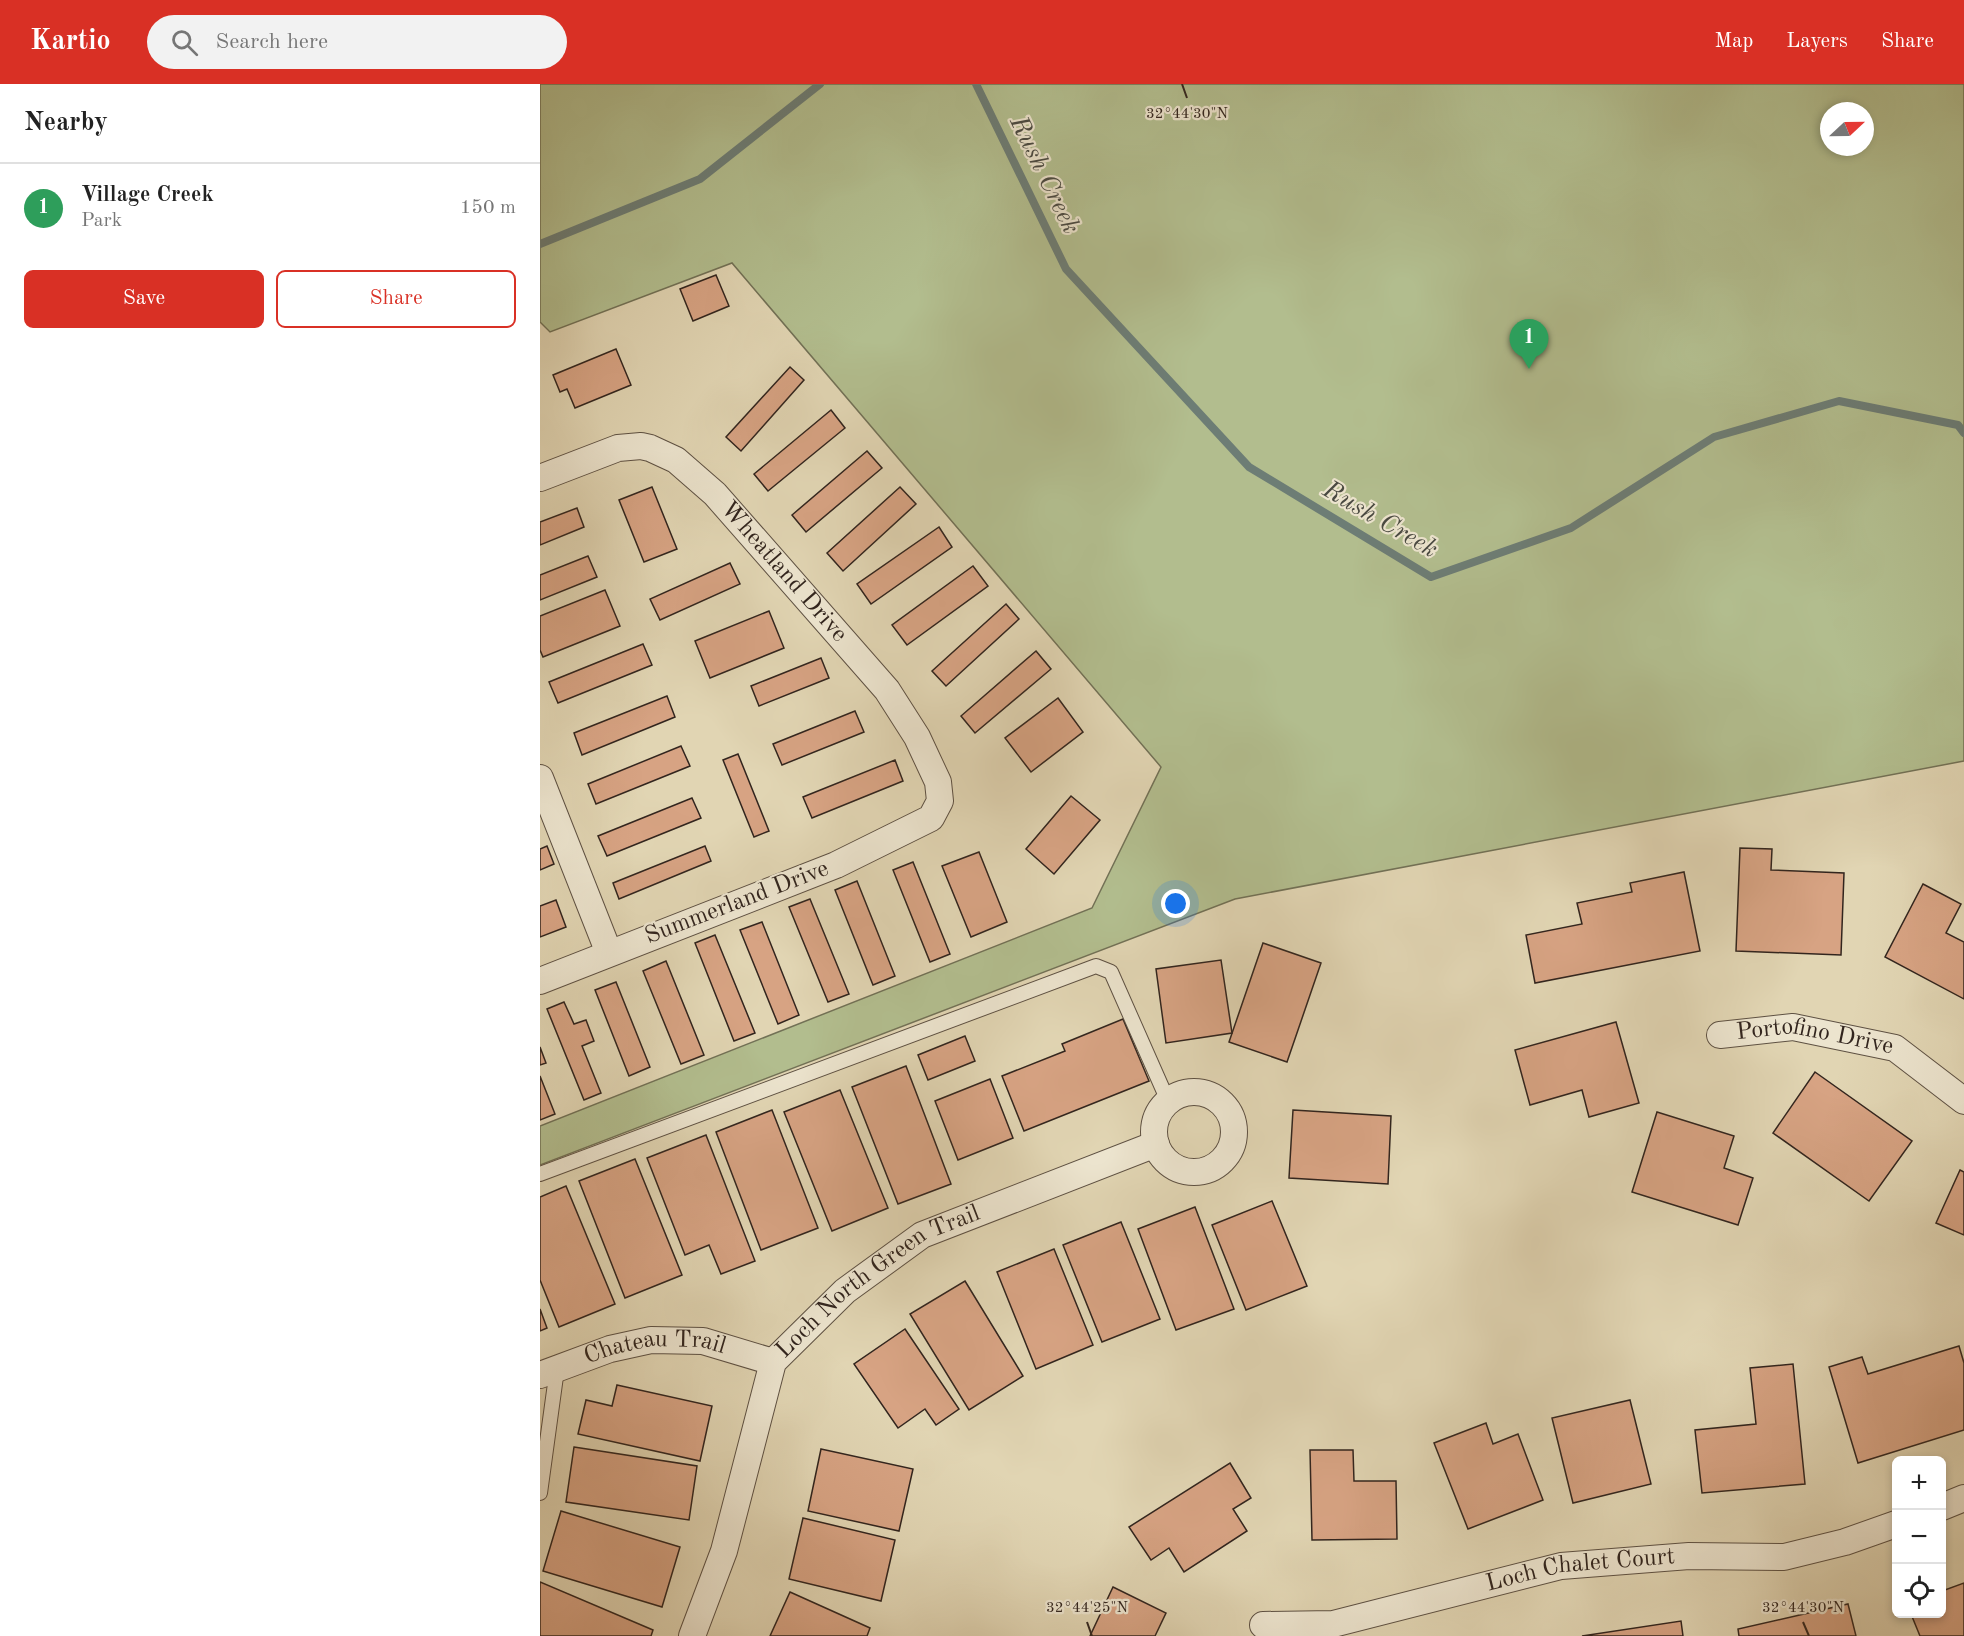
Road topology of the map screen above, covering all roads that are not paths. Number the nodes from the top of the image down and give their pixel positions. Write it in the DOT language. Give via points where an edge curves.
graph roads {
  1 [pos="540,478"];
  2 [pos="540,778"];
  3 [pos="931,818"];
  4 [pos="609,953"];
  5 [pos="540,981"];
  6 [pos="1720,1035"];
  7 [pos="1168,1101"];
  8 [pos="1964,1101"];
  9 [pos="1156,1144"];
  10 [pos="540,1174"];
  11 [pos="773,1362"];
  12 [pos="549,1372"];
  13 [pos="540,1493"];
  14 [pos="1964,1498"];
  15 [pos="1946,1505"];
  16 [pos="1892,1525"];
  17 [pos="1263,1625"];
  18 [pos="692,1636"];
  1 -- 3 [label="street, Wheatland Drive" via="618,448 641,446 676,460 715,494 887,690 917,737 938,782 940,801"];
  2 -- 4 [label="street"];
  3 -- 4 [label="street, Summerland Drive" via="836,865"];
  4 -- 5 [label="street, Summerland Drive"];
  6 -- 8 [label="street, Portofino Drive" via="1793,1027 1895,1048"];
  7 -- 9 [label="street" via="1158,1113 1154,1128"];
  7 -- 9 [label="street" via="1182,1093 1212,1096 1232,1120 1230,1150 1206,1170 1191,1172 1176,1168 1163,1158"];
  7 -- 10 [label="lane" via="1111,972 1096,966"];
  9 -- 11 [label="street, Loch North Green Trail" via="922,1235 845,1291"];
  11 -- 12 [label="street, Chateau Trail" via="704,1341 651,1340 610,1349"];
  11 -- 18 [label="street, Loch North Green Trail" via="724,1551"];
  12 -- 13 [label="lane"];
  14 -- 15 [label="street"];
  16 -- 17 [label="street, Loch Chalet Court" via="1784,1557 1689,1556 1561,1566 1333,1624"];
}
